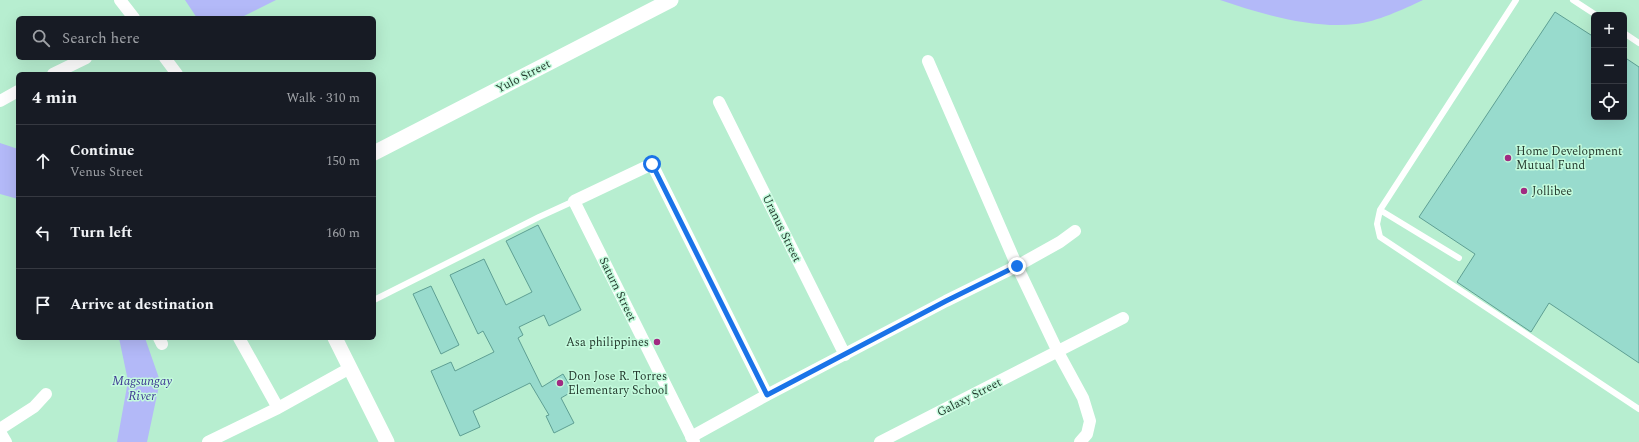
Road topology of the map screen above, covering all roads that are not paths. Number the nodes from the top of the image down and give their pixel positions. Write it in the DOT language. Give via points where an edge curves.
graph roads {
  1 [pos="120,0"];
  2 [pos="671,0"];
  3 [pos="1516,0"];
  4 [pos="1573,0"];
  5 [pos="1591,12"];
  6 [pos="132,16"];
  7 [pos="1627,35"];
  8 [pos="1639,43"];
  9 [pos="82,60"];
  10 [pos="166,60"];
  11 [pos="928,61"];
  12 [pos="57,72"];
  13 [pos="176,72"];
  14 [pos="16,92"];
  15 [pos="0,100"];
  16 [pos="719,102"];
  17 [pos="376,152"];
  18 [pos="574,201"];
  19 [pos="1380,210"];
  20 [pos="1075,231"];
  21 [pos="1459,258"];
  22 [pos="1017,266"];
  23 [pos="376,299"];
  24 [pos="1123,318"];
  25 [pos="240,340"];
  26 [pos="336,340"];
  27 [pos="1058,352"];
  28 [pos="845,355"];
  29 [pos="350,368"];
  30 [pos="46,394"];
  31 [pos="767,395"];
  32 [pos="278,408"];
  33 [pos="1639,409"];
  34 [pos="0,430"];
  35 [pos="1083,438"];
  36 [pos="693,440"];
  37 [pos="6,442"];
  38 [pos="208,442"];
  39 [pos="387,442"];
  40 [pos="880,442"];
  1 -- 6 [label="street"];
  2 -- 17 [label="street, Yulo Street"];
  3 -- 19 [label="lane"];
  4 -- 5 [label="lane"];
  7 -- 8 [label="lane"];
  9 -- 12 [label="street"];
  10 -- 13 [label="street"];
  11 -- 22 [label="street"];
  14 -- 15 [label="street"];
  16 -- 28 [label="street, Uranus Street"];
  18 -- 23 [label="lane"];
  18 -- 31 [label="street" via="652,164"];
  18 -- 36 [label="street, Saturn Street"];
  19 -- 21 [label="lane"];
  19 -- 33 [label="lane" via="1380,237"];
  20 -- 22 [label="street" via="1069,237"];
  22 -- 27 [label="street"];
  22 -- 28 [label="street"];
  24 -- 27 [label="street, Galaxy Street"];
  25 -- 32 [label="street"];
  26 -- 29 [label="street"];
  27 -- 35 [label="street" via="1083,398 1090,421"];
  27 -- 40 [label="street, Galaxy Street"];
  28 -- 31 [label="street"];
  29 -- 32 [label="street"];
  29 -- 39 [label="street"];
  30 -- 34 [label="street" via="34,407"];
  31 -- 36 [label="street"];
  32 -- 38 [label="street"];
  34 -- 37 [label="street"];
}
